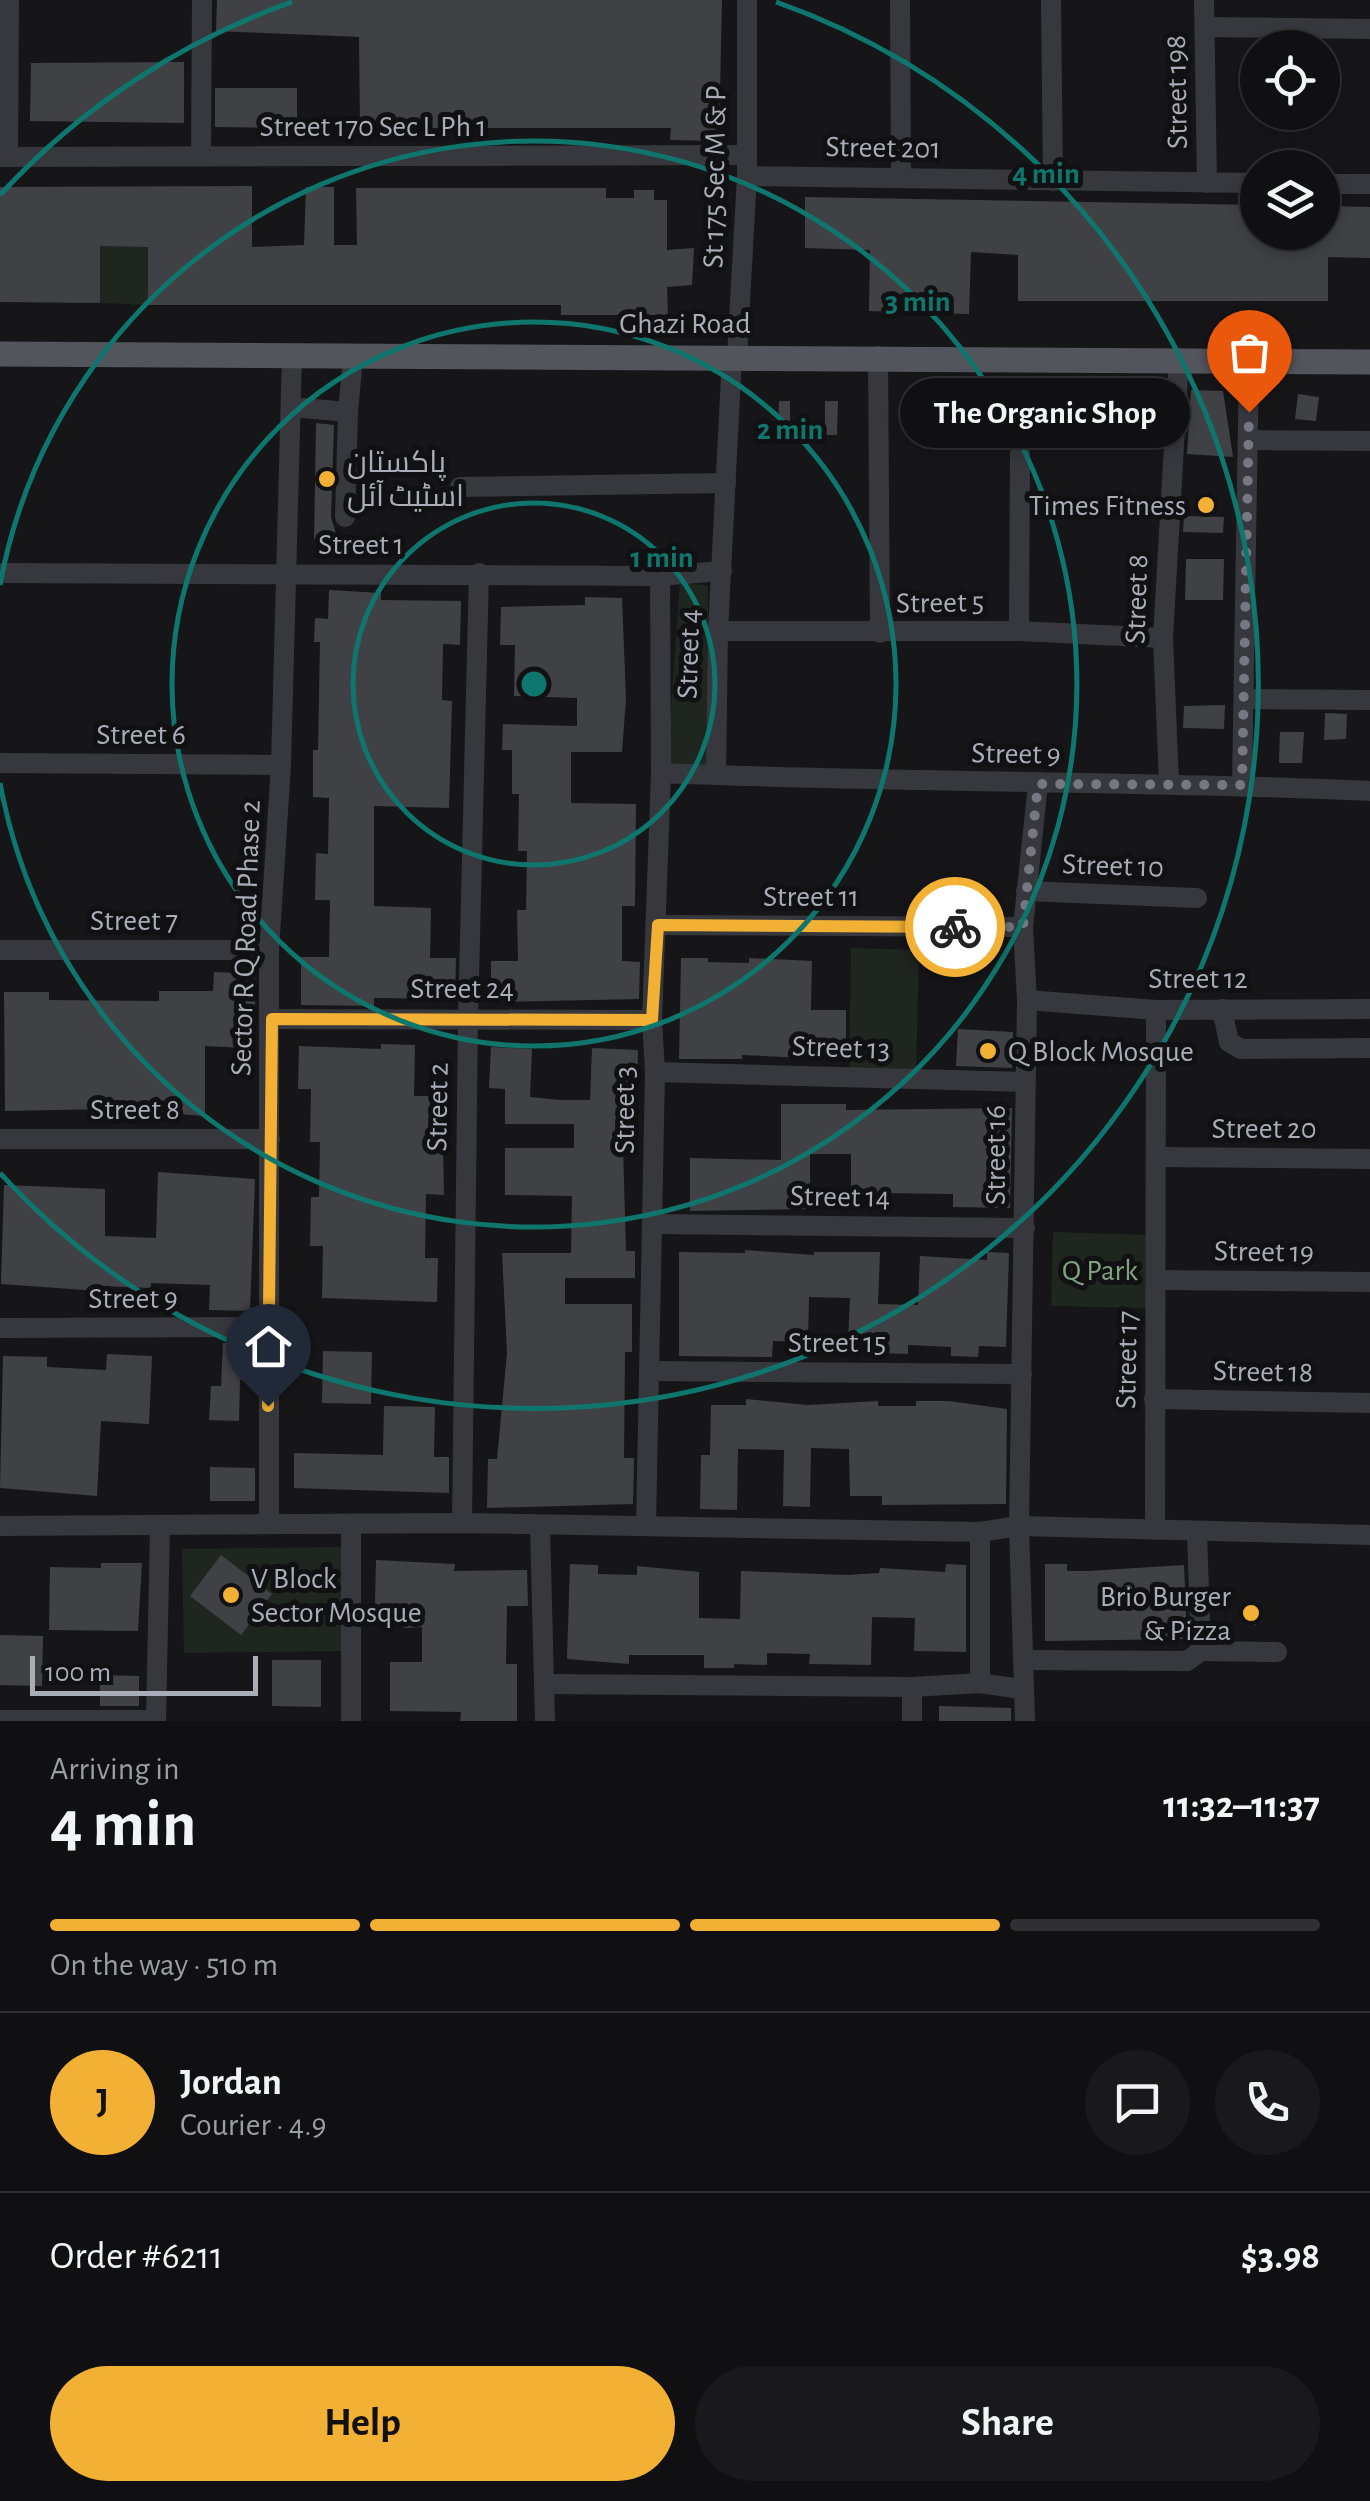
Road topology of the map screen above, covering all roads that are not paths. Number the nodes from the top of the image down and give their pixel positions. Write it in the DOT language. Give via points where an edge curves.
graph roads {
  1 [pos="8,0"];
  2 [pos="202,0"];
  3 [pos="747,0"];
  4 [pos="900,0"];
  5 [pos="1051,0"];
  6 [pos="1204,0"];
  7 [pos="1205,28"];
  8 [pos="1370,30"];
  9 [pos="201,156"];
  10 [pos="4,157"];
  11 [pos="747,165"];
  12 [pos="901,177"];
  13 [pos="1053,181"];
  14 [pos="1207,182"];
  15 [pos="1240,183"];
  16 [pos="1340,184"];
  17 [pos="1370,184"];
  18 [pos="0,354"];
  19 [pos="292,355"];
  20 [pos="735,356"];
  21 [pos="878,356"];
  22 [pos="353,357"];
  23 [pos="1179,358"];
  24 [pos="1249,362"];
  25 [pos="1370,362"];
  26 [pos="291,407"];
  27 [pos="348,412"];
  28 [pos="1248,440"];
  29 [pos="1370,442"];
  30 [pos="1020,453"];
  31 [pos="726,483"];
  32 [pos="460,487"];
  33 [pos="345,517"];
  34 [pos="722,571"];
  35 [pos="0,573"];
  36 [pos="479,573"];
  37 [pos="283,574"];
  38 [pos="660,576"];
  39 [pos="1018,630"];
  40 [pos="718,631"];
  41 [pos="880,633"];
  42 [pos="1164,638"];
  43 [pos="1245,700"];
  44 [pos="1370,700"];
  45 [pos="0,763"];
  46 [pos="282,765"];
  47 [pos="661,773"];
  48 [pos="716,775"];
  49 [pos="1169,783"];
  50 [pos="1038,784"];
  51 [pos="1242,785"];
  52 [pos="1370,792"];
  53 [pos="1026,891"];
  54 [pos="1197,898"];
  55 [pos="658,925"];
  56 [pos="1023,927"];
  57 [pos="0,950"];
  58 [pos="269,950"];
  59 [pos="1027,1000"];
  60 [pos="1222,1009"];
  61 [pos="1370,1009"];
  62 [pos="1156,1010"];
  63 [pos="468,1018"];
  64 [pos="272,1019"];
  65 [pos="652,1020"];
  66 [pos="1370,1048"];
  67 [pos="656,1072"];
  68 [pos="1024,1082"];
  69 [pos="0,1139"];
  70 [pos="270,1139"];
  71 [pos="1157,1157"];
  72 [pos="1370,1158"];
  73 [pos="653,1224"];
  74 [pos="1025,1228"];
  75 [pos="1157,1280"];
  76 [pos="1370,1282"];
  77 [pos="267,1327"];
  78 [pos="0,1328"];
  79 [pos="652,1371"];
  80 [pos="1022,1374"];
  81 [pos="1154,1399"];
  82 [pos="1370,1403"];
  83 [pos="462,1523"];
  84 [pos="268,1524"];
  85 [pos="646,1525"];
  86 [pos="0,1526"];
  87 [pos="351,1526"];
  88 [pos="1019,1526"];
  89 [pos="160,1527"];
  90 [pos="540,1527"];
  91 [pos="1156,1530"];
  92 [pos="980,1532"];
  93 [pos="1197,1533"];
  94 [pos="1370,1535"];
  95 [pos="1201,1651"];
  96 [pos="1277,1652"];
  97 [pos="1024,1660"];
  98 [pos="544,1684"];
  99 [pos="980,1684"];
  100 [pos="912,1688"];
  101 [pos="1022,1690"];
  102 [pos="0,1720"];
  103 [pos="156,1721"];
  104 [pos="351,1721"];
  105 [pos="545,1721"];
  106 [pos="912,1721"];
  107 [pos="1025,1721"];
  1 -- 10 [label="street"];
  2 -- 9 [label="street"];
  3 -- 11 [label="street, St 175 Sec M & P"];
  4 -- 12 [label="street"];
  5 -- 13 [label="street"];
  6 -- 7 [label="street, Street 198"];
  7 -- 8 [label="street"];
  7 -- 14 [label="street, Street 198"];
  9 -- 10 [label="street, Street 170 Sec L Ph 1"];
  9 -- 11 [label="street, Street 170 Sec L Ph 1"];
  11 -- 12 [label="street, Street 201"];
  11 -- 20 [label="street, St 175 Sec M & P"];
  12 -- 13 [label="street, Street 201"];
  13 -- 14 [label="street, Street 201"];
  14 -- 15 [label="street, Street 201"];
  16 -- 17 [label="street"];
  18 -- 19 [label="main road, Ghazi Road"];
  19 -- 22 [label="main road, Ghazi Road"];
  19 -- 26 [label="street, Sector R Q Road Phase 2"];
  20 -- 21 [label="main road, Ghazi Road"];
  20 -- 22 [label="main road, Ghazi Road"];
  20 -- 31 [label="street, Street 4"];
  21 -- 23 [label="main road, Ghazi Road"];
  21 -- 41 [label="street"];
  22 -- 27 [label="street"];
  23 -- 24 [label="main road, Ghazi Road"];
  23 -- 42 [label="street, Street 8"];
  24 -- 25 [label="main road, Ghazi Road"];
  24 -- 28 [label="street"];
  26 -- 27 [label="street"];
  26 -- 37 [label="street, Sector R Q Road Phase 2"];
  27 -- 33 [label="street"];
  28 -- 29 [label="street"];
  28 -- 43 [label="street"];
  30 -- 39 [label="street"];
  31 -- 32 [label="street"];
  31 -- 34 [label="street, Street 4"];
  34 -- 38 [label="street, Street 1"];
  34 -- 40 [label="street, Street 4"];
  35 -- 37 [label="street, Street 1"];
  36 -- 37 [label="street, Street 1"];
  36 -- 38 [label="street, Street 1"];
  36 -- 63 [label="street, Street 2"];
  37 -- 46 [label="street, Sector R Q Road Phase 2"];
  38 -- 47 [label="street, Street 3"];
  39 -- 41 [label="street, Street 5"];
  39 -- 42 [label="street, Street 5"];
  40 -- 41 [label="street, Street 5"];
  40 -- 48 [label="street, Street 4"];
  42 -- 49 [label="street, Street 8"];
  43 -- 44 [label="street"];
  43 -- 51 [label="street"];
  45 -- 46 [label="street, Street 6"];
  46 -- 58 [label="street, Sector R Q Road Phase 2"];
  47 -- 48 [label="street, Street 9"];
  47 -- 55 [label="street, Street 3"];
  48 -- 50 [label="street, Street 9"];
  49 -- 50 [label="street, Street 9"];
  49 -- 51 [label="street, Street 9"];
  50 -- 53 [label="street, Street 16"];
  51 -- 52 [label="street, Street 9"];
  53 -- 54 [label="street, Street 10"];
  53 -- 56 [label="street, Street 16"];
  55 -- 56 [label="street, Street 11"];
  55 -- 65 [label="street, Street 3"];
  56 -- 59 [label="street, Street 16"];
  57 -- 58 [label="street, Street 7"];
  58 -- 64 [label="street, Sector R Q Road Phase 2"];
  59 -- 62 [label="street, Street 12"];
  59 -- 68 [label="street, Street 16"];
  60 -- 61 [label="street, Street 12"];
  60 -- 62 [label="street, Street 12"];
  60 -- 66 [label="street" via="1229,1042 1241,1049"];
  62 -- 71 [label="street, Street 17"];
  63 -- 64 [label="street, Street 24"];
  63 -- 65 [label="street, Street 24"];
  63 -- 83 [label="street, Street 2"];
  64 -- 70 [label="street, Sector R Q Road Phase 2"];
  65 -- 67 [label="street, Street 3"];
  67 -- 68 [label="street, Street 13"];
  67 -- 73 [label="street, Street 3"];
  68 -- 74 [label="street, Street 16"];
  69 -- 70 [label="street, Street 8"];
  70 -- 77 [label="street, Sector R Q Road Phase 2"];
  71 -- 72 [label="street, Street 20"];
  71 -- 75 [label="street, Street 17"];
  73 -- 74 [label="street, Street 14"];
  73 -- 79 [label="street, Street 3"];
  74 -- 80 [label="street, Street 16"];
  75 -- 76 [label="street, Street 19"];
  75 -- 81 [label="street, Street 17"];
  77 -- 78 [label="street, Street 9"];
  77 -- 84 [label="street, Sector R Q Road Phase 2"];
  79 -- 80 [label="street, Street 15"];
  79 -- 85 [label="street, Street 3"];
  80 -- 88 [label="street, Street 16"];
  81 -- 82 [label="street, Street 18"];
  81 -- 91 [label="street, Street 17"];
  83 -- 87 [label="street"];
  83 -- 90 [label="street"];
  84 -- 87 [label="street"];
  84 -- 89 [label="street"];
  85 -- 90 [label="street"];
  85 -- 92 [label="street"];
  86 -- 89 [label="street"];
  87 -- 104 [label="street"];
  88 -- 91 [label="street"];
  88 -- 92 [label="street"];
  88 -- 97 [label="street, Street 16"];
  89 -- 103 [label="street"];
  90 -- 98 [label="street"];
  91 -- 93 [label="street"];
  92 -- 99 [label="street"];
  93 -- 94 [label="street"];
  93 -- 95 [label="street"];
  95 -- 96 [label="street"];
  95 -- 97 [label="street" via="1187,1661"];
  97 -- 101 [label="street, Street 16"];
  98 -- 100 [label="street"];
  98 -- 105 [label="street"];
  99 -- 100 [label="street"];
  99 -- 101 [label="street"];
  100 -- 106 [label="street"];
  101 -- 107 [label="street, Street 16"];
  102 -- 103 [label="street"];
}
